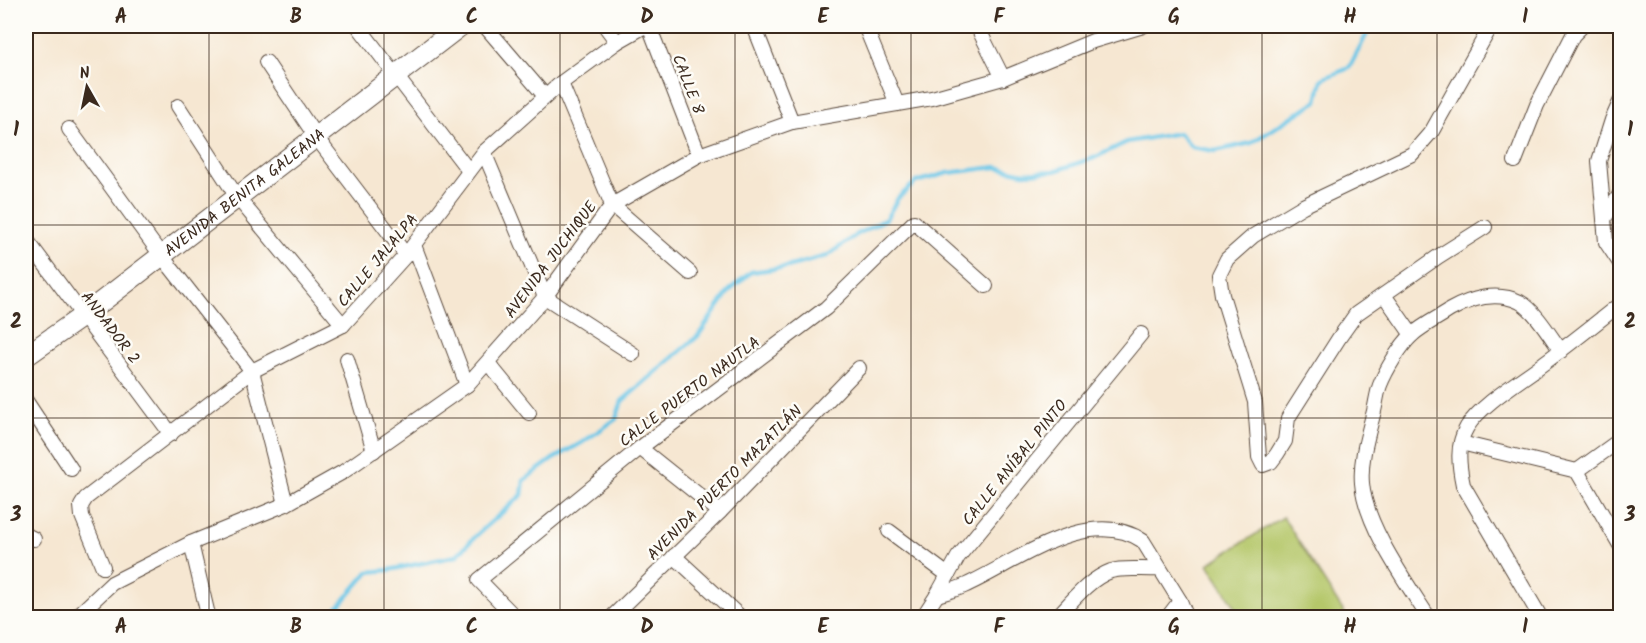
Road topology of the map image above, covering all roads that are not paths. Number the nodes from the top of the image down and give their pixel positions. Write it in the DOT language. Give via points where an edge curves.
graph roads {
  1 [pos="358,26"];
  2 [pos="460,26"];
  3 [pos="485,26"];
  4 [pos="605,26"];
  5 [pos="647,26"];
  6 [pos="754,26"];
  7 [pos="865,26"];
  8 [pos="977,26"];
  9 [pos="1143,26"];
  10 [pos="1491,26"];
  11 [pos="1582,26"];
  12 [pos="617,42"];
  13 [pos="266,62"];
  14 [pos="396,76"];
  15 [pos="1003,78"];
  16 [pos="561,83"];
  17 [pos="545,96"];
  18 [pos="1620,102"];
  19 [pos="897,104"];
  20 [pos="178,106"];
  21 [pos="792,122"];
  22 [pos="69,129"];
  23 [pos="316,137"];
  24 [pos="484,152"];
  25 [pos="699,155"];
  26 [pos="1515,161"];
  27 [pos="469,171"];
  28 [pos="1620,194"];
  29 [pos="237,197"];
  30 [pos="612,205"];
  31 [pos="1604,219"];
  32 [pos="1485,227"];
  33 [pos="26,239"];
  34 [pos="410,250"];
  35 [pos="161,255"];
  36 [pos="1620,263"];
  37 [pos="690,273"];
  38 [pos="986,286"];
  39 [pos="1384,295"];
  40 [pos="546,297"];
  41 [pos="1620,304"];
  42 [pos="83,316"];
  43 [pos="343,326"];
  44 [pos="1141,334"];
  45 [pos="1412,335"];
  46 [pos="1562,351"];
  47 [pos="633,354"];
  48 [pos="26,356"];
  49 [pos="347,359"];
  50 [pos="488,363"];
  51 [pos="859,368"];
  52 [pos="252,371"];
  53 [pos="467,385"];
  54 [pos="26,401"];
  55 [pos="529,413"];
  56 [pos="171,435"];
  57 [pos="1620,440"];
  58 [pos="1461,443"];
  59 [pos="640,448"];
  60 [pos="374,451"];
  61 [pos="71,469"];
  62 [pos="1577,471"];
  63 [pos="286,504"];
  64 [pos="720,512"];
  65 [pos="889,531"];
  66 [pos="190,543"];
  67 [pos="1620,545"];
  68 [pos="674,556"];
  69 [pos="103,567"];
  70 [pos="1159,569"];
  71 [pos="948,575"];
  72 [pos="937,594"];
  73 [pos="1180,601"];
  74 [pos="208,615"];
  75 [pos="738,615"];
  76 [pos="75,618"];
  77 [pos="516,618"];
  78 [pos="611,618"];
  79 [pos="922,618"];
  80 [pos="1056,618"];
  81 [pos="1167,618"];
  82 [pos="1187,618"];
  83 [pos="1429,618"];
  84 [pos="1541,618"];
  1 -- 14 [label="street"];
  2 -- 14 [label="street, AVENIDA BENITA GALEANA"];
  3 -- 17 [label="street"];
  4 -- 12 [label="street"];
  5 -- 12 [label="street, CALLE JALALPA"];
  5 -- 25 [label="street, CALLE 8"];
  6 -- 21 [label="street"];
  7 -- 19 [label="street"];
  8 -- 15 [label="street"];
  9 -- 15 [label="street, AVENIDA JUCHIQUE" via="1093,41"];
  10 -- 39 [label="street" via="1432,131 1412,154 1303,206 1253,236 1227,259 1219,275 1222,295 1256,402 1259,457 1263,465 1268,465 1277,454 1285,441 1288,418 1356,314"];
  11 -- 26 [label="street" via="1537,105"];
  12 -- 16 [label="street, CALLE JALALPA"];
  13 -- 23 [label="street"];
  14 -- 23 [label="street, AVENIDA BENITA GALEANA"];
  14 -- 27 [label="street"];
  15 -- 19 [label="street, AVENIDA JUCHIQUE"];
  16 -- 17 [label="street, CALLE JALALPA"];
  16 -- 30 [label="street"];
  17 -- 24 [label="street, CALLE JALALPA"];
  18 -- 31 [label="street" via="1599,161"];
  19 -- 21 [label="street, AVENIDA JUCHIQUE"];
  20 -- 29 [label="street"];
  21 -- 25 [label="street, AVENIDA JUCHIQUE"];
  22 -- 35 [label="street"];
  23 -- 29 [label="street, AVENIDA BENITA GALEANA"];
  23 -- 34 [label="street"];
  24 -- 27 [label="street, CALLE JALALPA"];
  24 -- 40 [label="street"];
  25 -- 30 [label="street, AVENIDA JUCHIQUE"];
  27 -- 34 [label="street, CALLE JALALPA"];
  28 -- 31 [label="street"];
  29 -- 35 [label="street, AVENIDA BENITA GALEANA"];
  29 -- 43 [label="street"];
  30 -- 37 [label="street"];
  30 -- 40 [label="street, AVENIDA JUCHIQUE"];
  31 -- 36 [label="street" via="1606,242"];
  32 -- 39 [label="street"];
  33 -- 42 [label="street, ANDADOR 2"];
  34 -- 43 [label="street, CALLE JALALPA"];
  34 -- 53 [label="street"];
  35 -- 42 [label="street, AVENIDA BENITA GALEANA"];
  35 -- 52 [label="street"];
  38 -- 59 [label="street, CALLE PUERTO NAUTLA" via="914,222 826,308"];
  39 -- 45 [label="street"];
  40 -- 47 [label="street"];
  40 -- 50 [label="street, AVENIDA JUCHIQUE"];
  41 -- 46 [label="street"];
  42 -- 48 [label="street, AVENIDA BENITA GALEANA"];
  42 -- 56 [label="street, ANDADOR 2"];
  43 -- 52 [label="street, CALLE JALALPA"];
  44 -- 71 [label="street, CALLE ANÍBAL PINTO" via="958,556"];
  45 -- 46 [label="street" via="1458,305 1488,297 1504,298 1521,303"];
  45 -- 83 [label="street" via="1380,386 1363,458 1362,484 1369,516"];
  46 -- 58 [label="street" via="1480,410 1466,428"];
  49 -- 60 [label="street"];
  50 -- 53 [label="street, AVENIDA JUCHIQUE"];
  50 -- 55 [label="street"];
  51 -- 64 [label="street, AVENIDA PUERTO MAZATLÁN"];
  52 -- 56 [label="street, CALLE JALALPA"];
  52 -- 63 [label="street"];
  53 -- 60 [label="street, AVENIDA JUCHIQUE"];
  54 -- 61 [label="street"];
  56 -- 69 [label="street, CALLE JALALPA" via="86,498 81,507"];
  57 -- 62 [label="street"];
  58 -- 62 [label="street"];
  58 -- 84 [label="street" via="1463,485"];
  59 -- 64 [label="street"];
  59 -- 77 [label="street, CALLE PUERTO NAUTLA" via="479,580"];
  60 -- 63 [label="street, AVENIDA JUCHIQUE"];
  62 -- 67 [label="street"];
  63 -- 66 [label="street, AVENIDA JUCHIQUE"];
  64 -- 68 [label="street, AVENIDA PUERTO MAZATLÁN"];
  65 -- 71 [label="street"];
  66 -- 74 [label="street"];
  66 -- 76 [label="street, AVENIDA JUCHIQUE" via="112,583"];
  68 -- 75 [label="street"];
  68 -- 78 [label="street, AVENIDA PUERTO MAZATLÁN"];
  70 -- 72 [label="street" via="1143,542 1134,536 1115,530 1092,531 1057,538 962,587"];
  70 -- 73 [label="street"];
  70 -- 80 [label="street" via="1113,571 1100,577"];
  71 -- 72 [label="street, CALLE ANÍBAL PINTO"];
  72 -- 79 [label="street, CALLE ANÍBAL PINTO"];
  73 -- 81 [label="street"];
  73 -- 82 [label="street"];
}
